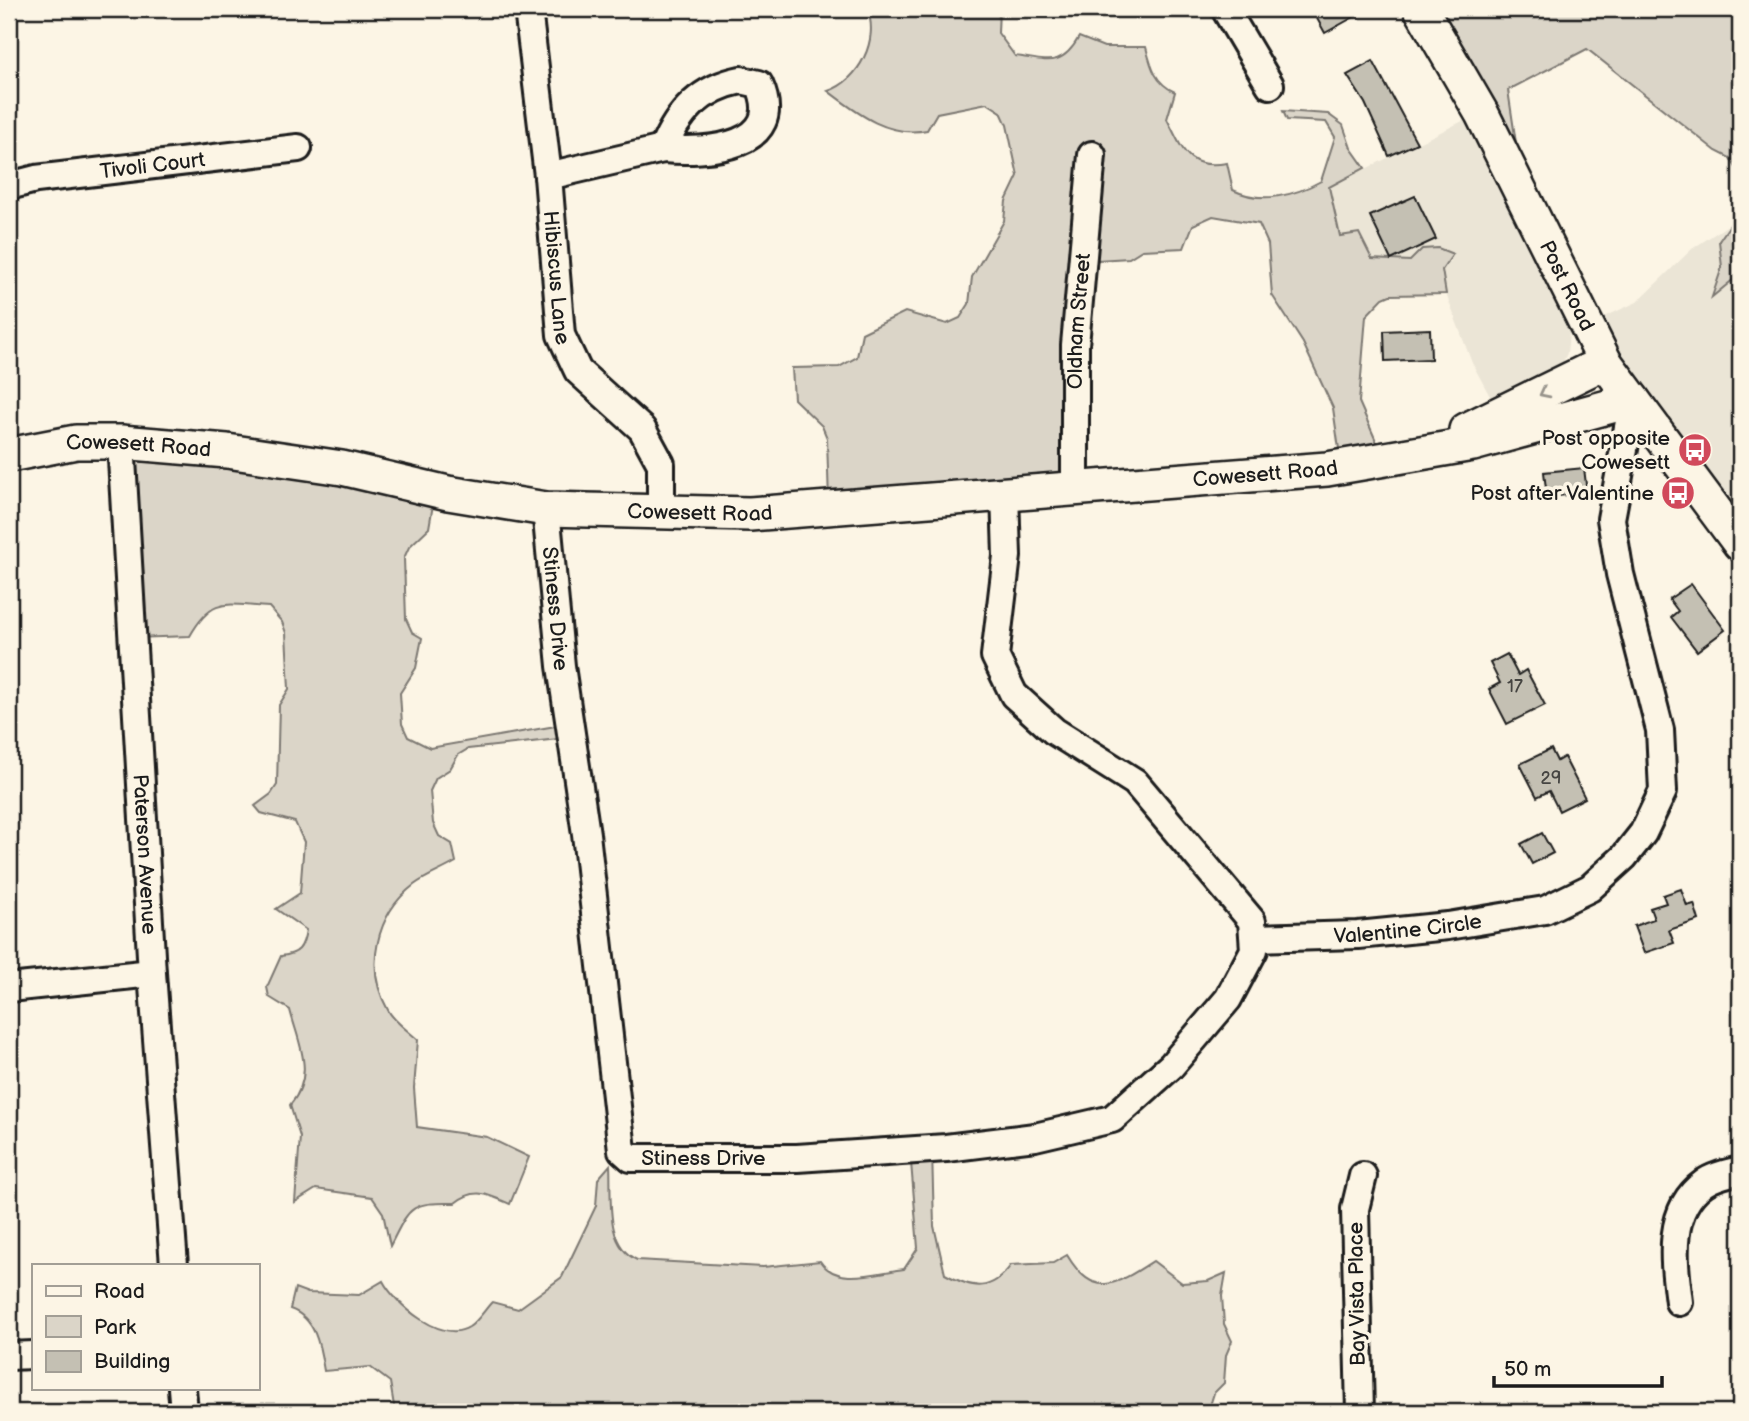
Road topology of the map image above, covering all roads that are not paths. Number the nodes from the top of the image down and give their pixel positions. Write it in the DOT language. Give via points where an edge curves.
graph roads {
  1 [pos="528,9"];
  2 [pos="1225,9"];
  3 [pos="1421,9"];
  4 [pos="1270,85"];
  5 [pos="298,148"];
  6 [pos="663,149"];
  7 [pos="1091,155"];
  8 [pos="548,176"];
  9 [pos="9,186"];
  10 [pos="1605,362"];
  11 [pos="1633,400"];
  12 [pos="121,443"];
  13 [pos="9,455"];
  14 [pos="1396,458"];
  15 [pos="1075,488"];
  16 [pos="1005,493"];
  17 [pos="546,509"];
  18 [pos="661,511"];
  19 [pos="1740,544"];
  20 [pos="1254,938"];
  21 [pos="152,973"];
  22 [pos="9,988"];
  23 [pos="1740,1170"];
  24 [pos="1363,1176"];
  25 [pos="174,1264"];
  26 [pos="1679,1302"];
  27 [pos="32,1354"];
  28 [pos="9,1356"];
  29 [pos="183,1390"];
  30 [pos="184,1412"];
  31 [pos="1360,1412"];
  1 -- 8 [label="street, Hibiscus Lane"];
  2 -- 4 [label="street"];
  3 -- 10 [label="main road, Post Road" via="1482,114"];
  5 -- 9 [label="street, Tivoli Court"];
  6 -- 8 [label="street"];
  7 -- 15 [label="street, Oldham Street" via="1075,345"];
  8 -- 18 [label="street, Hibiscus Lane" via="561,335 578,371 642,429 661,464"];
  10 -- 11 [label="main road, Post Road"];
  10 -- 14 [label="main road, Cowesett Road, one-way" via="1501,415"];
  11 -- 14 [label="main road, Cowesett Road" via="1473,444"];
  11 -- 19 [label="main road, Post Road"];
  11 -- 20 [label="street, Valentine Circle" via="1611,519 1620,574 1660,730 1662,791 1643,833 1590,888 1545,910 1371,934"];
  12 -- 13 [label="main road, Cowesett Road" via="76,442"];
  12 -- 17 [label="main road, Cowesett Road" via="342,468 448,494"];
  12 -- 21 [label="street, Paterson Avenue"];
  14 -- 15 [label="main road, Cowesett Road"];
  15 -- 16 [label="main road, Cowesett Road"];
  16 -- 18 [label="main road, Cowesett Road" via="750,513"];
  16 -- 20 [label="street" via="1007,556 995,656 1014,695 1054,731 1135,782 1238,902 1252,921"];
  17 -- 18 [label="main road, Cowesett Road"];
  17 -- 20 [label="street, Stiness Drive" via="561,666 586,834 622,1150 631,1158 797,1158 946,1148 1035,1137 1112,1119 1171,1066 1228,999 1254,950"];
  21 -- 22 [label="street"];
  21 -- 25 [label="street, Paterson Avenue"];
  23 -- 26 [label="street" via="1705,1181 1689,1197 1679,1219 1673,1253"];
  24 -- 31 [label="street, Bay Vista Place" via="1355,1209"];
  27 -- 28 [label="street"];
  29 -- 30 [label="street"];
}
